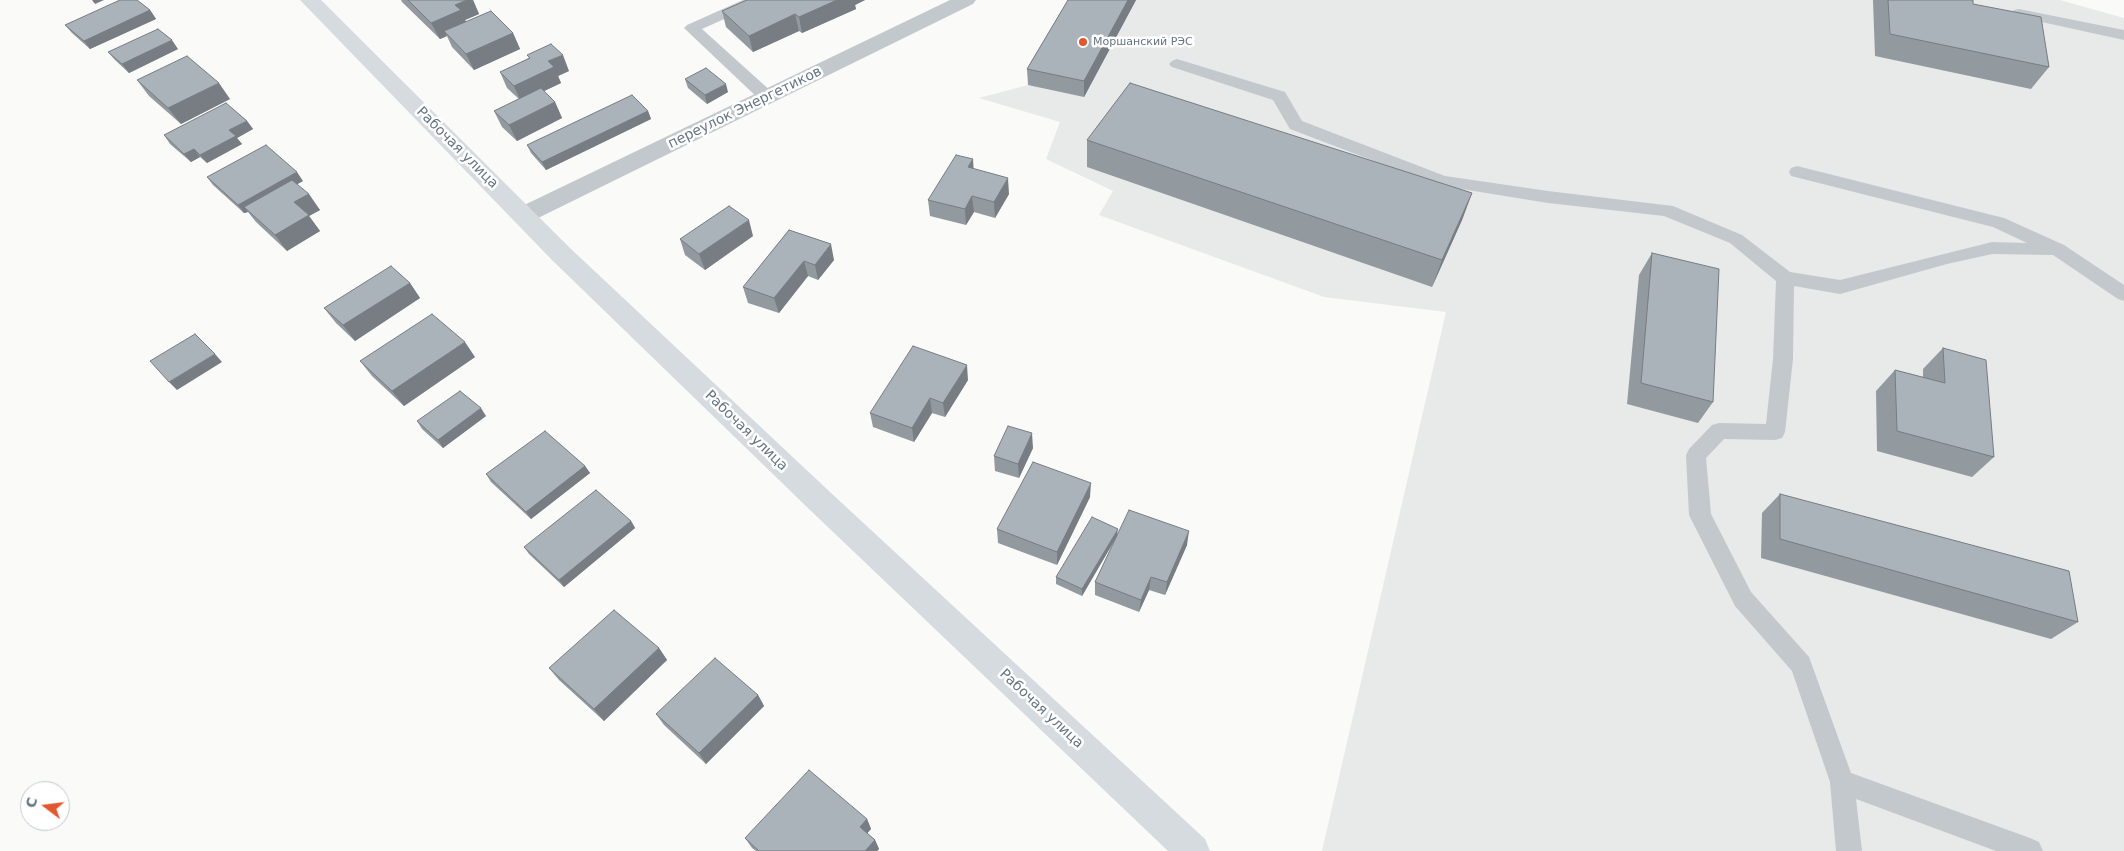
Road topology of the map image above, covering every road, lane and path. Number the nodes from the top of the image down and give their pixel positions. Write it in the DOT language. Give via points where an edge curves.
graph roads {
  1 [pos="310,0"];
  2 [pos="754,0"];
  3 [pos="953,2"];
  4 [pos="2019,13"];
  5 [pos="2124,35"];
  6 [pos="1178,64"];
  7 [pos="767,97"];
  8 [pos="1797,172"];
  9 [pos="524,215"];
  10 [pos="2058,250"];
  11 [pos="1784,278"];
  12 [pos="2124,294"];
  13 [pos="1842,782"];
  14 [pos="1193,851"];
  15 [pos="1849,851"];
  16 [pos="2030,851"];
  1 -- 9 [label="street, Рабочая улица"];
  2 -- 7 [label="lane" via="692,28"];
  3 -- 7 [label="street, переулок Энергетиков"];
  4 -- 5 [label="lane"];
  6 -- 11 [label="lane" via="1279,96 1296,125 1443,181 1667,210 1736,239"];
  7 -- 9 [label="street, переулок Энергетиков"];
  8 -- 10 [label="lane" via="1998,222"];
  9 -- 14 [label="street, Рабочая улица" via="813,494"];
  10 -- 11 [label="lane" via="1992,248 1840,287"];
  10 -- 12 [label="lane"];
  11 -- 13 [label="lane" via="1784,358 1775,432 1720,431 1696,454 1700,516 1743,599 1801,665"];
  13 -- 15 [label="lane"];
  13 -- 16 [label="lane"];
}
